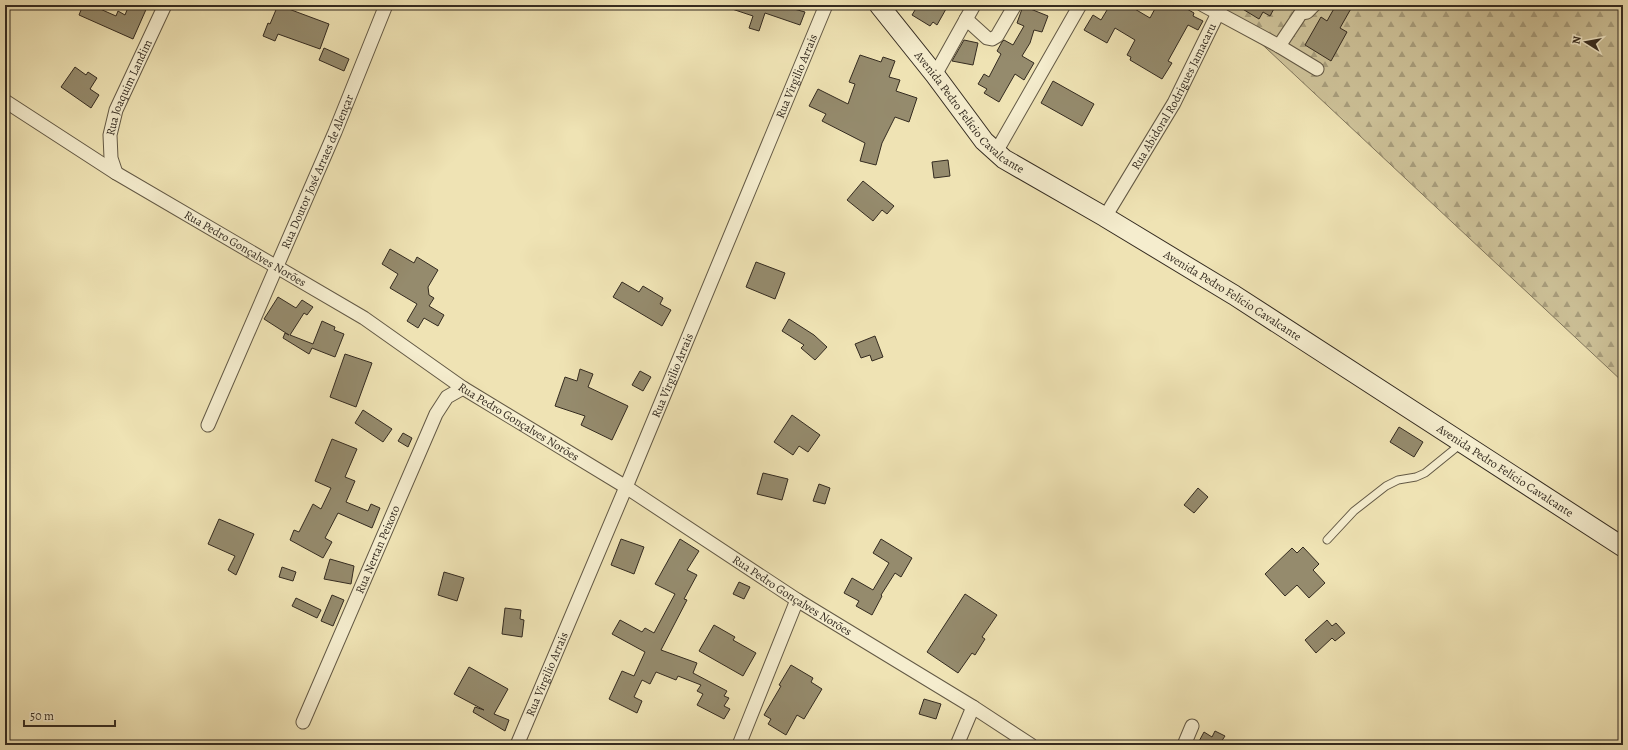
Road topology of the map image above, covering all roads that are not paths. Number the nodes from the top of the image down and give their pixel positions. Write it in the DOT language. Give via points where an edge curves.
graph roads {
  1 [pos="165,5"];
  2 [pos="386,5"];
  3 [pos="826,5"];
  4 [pos="879,5"];
  5 [pos="974,5"];
  6 [pos="1015,5"];
  7 [pos="1080,5"];
  8 [pos="1202,5"];
  9 [pos="1314,5"];
  10 [pos="1219,8"];
  11 [pos="1299,9"];
  12 [pos="966,19"];
  13 [pos="1279,46"];
  14 [pos="1318,69"];
  15 [pos="935,75"];
  16 [pos="5,101"];
  17 [pos="996,152"];
  18 [pos="116,173"];
  19 [pos="1105,217"];
  20 [pos="276,267"];
  21 [pos="463,388"];
  22 [pos="208,424"];
  23 [pos="1463,443"];
  24 [pos="626,488"];
  25 [pos="1327,540"];
  26 [pos="1623,547"];
  27 [pos="797,600"];
  28 [pos="973,707"];
  29 [pos="303,722"];
  30 [pos="1192,726"];
  31 [pos="517,745"];
  32 [pos="739,745"];
  33 [pos="957,745"];
  34 [pos="1031,745"];
  35 [pos="1184,745"];
  1 -- 18 [label="street, Rua Joaquim Landim" via="116,110 110,135 110,158"];
  2 -- 20 [label="street, Rua Doutor José Arraes de Alençar" via="335,132"];
  3 -- 24 [label="street, Rua Virgilio Arrais"];
  4 -- 15 [label="street, Avenida Pedro Felício Cavalcante"];
  5 -- 12 [label="street"];
  6 -- 12 [label="street" via="997,36 992,39 987,38"];
  7 -- 17 [label="street"];
  8 -- 10 [label="street"];
  9 -- 11 [label="street" via="1307,12"];
  10 -- 13 [label="street, Rua Abidoral Rodrigues Jamacaru"];
  10 -- 19 [label="street, Rua Abidoral Rodrigues Jamacaru" via="1174,103"];
  11 -- 13 [label="street"];
  12 -- 15 [label="street"];
  13 -- 14 [label="street, Rua Abidoral Rodrigues Jamacaru"];
  15 -- 17 [label="street, Avenida Pedro Felício Cavalcante" via="984,141"];
  16 -- 18 [label="street, Rua Pedro Gonçalves Norões"];
  17 -- 19 [label="street, Avenida Pedro Felício Cavalcante"];
  18 -- 20 [label="street, Rua Pedro Gonçalves Norões"];
  19 -- 23 [label="street, Avenida Pedro Felício Cavalcante" via="1234,295"];
  20 -- 21 [label="street, Rua Pedro Gonçalves Norões" via="364,318"];
  20 -- 22 [label="street, Rua Doutor José Arraes de Alençar"];
  21 -- 24 [label="street, Rua Pedro Gonçalves Norões"];
  21 -- 29 [label="street, Rua Nertan Peixoto" via="447,397 436,414"];
  23 -- 25 [label="lane" via="1425,473 1386,486 1354,511"];
  23 -- 26 [label="street, Avenida Pedro Felício Cavalcante"];
  24 -- 27 [label="street, Rua Pedro Gonçalves Norões"];
  24 -- 31 [label="street, Rua Virgilio Arrais"];
  27 -- 28 [label="street, Rua Pedro Gonçalves Norões"];
  27 -- 32 [label="street"];
  28 -- 33 [label="street"];
  28 -- 34 [label="street, Rua Pedro Gonçalves Norões"];
  30 -- 35 [label="street"];
}
